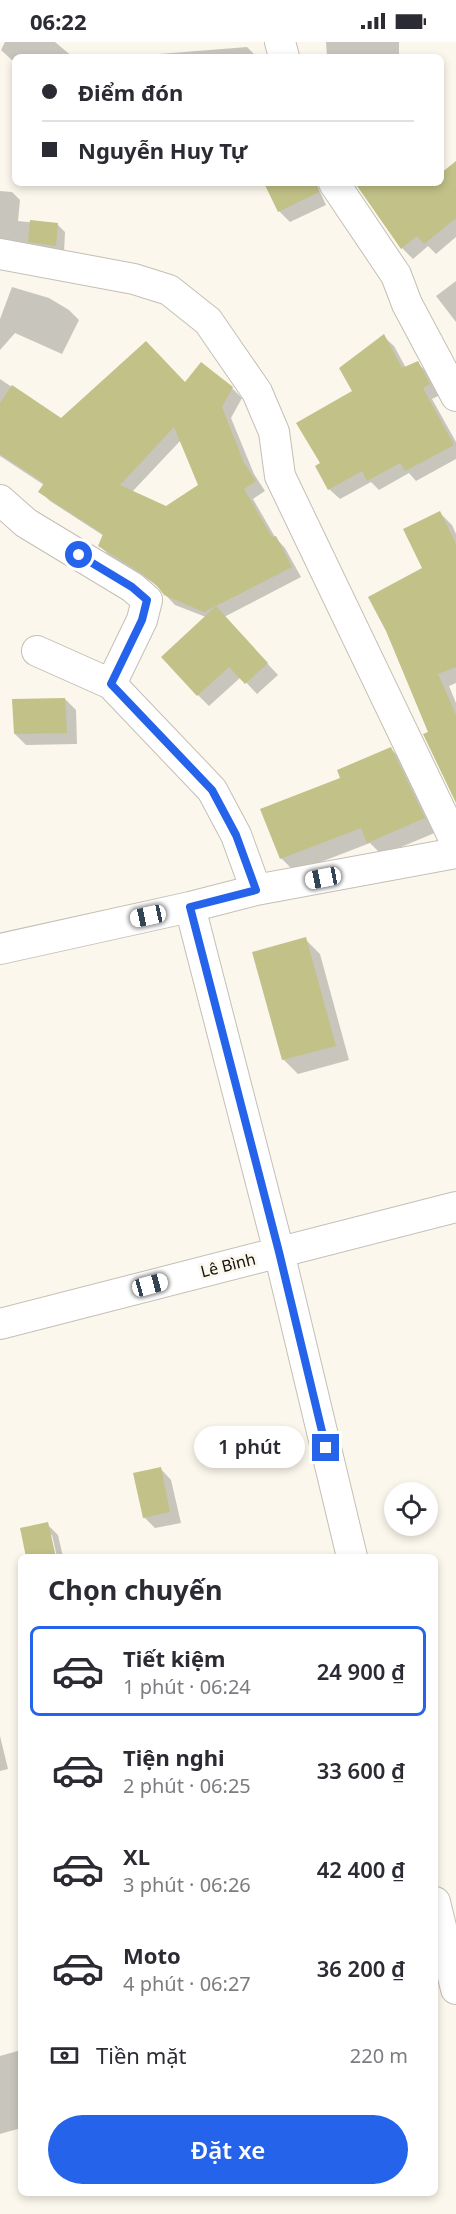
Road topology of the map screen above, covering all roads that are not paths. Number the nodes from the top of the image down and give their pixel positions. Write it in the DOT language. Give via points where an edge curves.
graph roads {
  1 [pos="336,186"];
  2 [pos="0,254"];
  3 [pos="456,396"];
  4 [pos="0,500"];
  5 [pos="37,651"];
  6 [pos="111,684"];
  7 [pos="456,843"];
  8 [pos="456,853"];
  9 [pos="256,890"];
  10 [pos="190,907"];
  11 [pos="0,949"];
  12 [pos="456,1207"];
  13 [pos="279,1252"];
  14 [pos="0,1324"];
  15 [pos="351,1554"];
  16 [pos="438,1914"];
  17 [pos="456,1989"];
  1 -- 3 [label="street" via="396,275 407,304"];
  2 -- 7 [label="street" via="152,284 169,290 208,321 257,392 274,432 280,476"];
  4 -- 6 [label="street" via="26,523 147,600 142,620"];
  5 -- 6 [label="street"];
  6 -- 9 [label="street" via="212,790 236,835"];
  8 -- 9 [label="street"];
  9 -- 10 [label="street"];
  10 -- 11 [label="street"];
  10 -- 13 [label="street"];
  12 -- 13 [label="street, Lê Bình"];
  13 -- 14 [label="street, Lê Bình"];
  13 -- 15 [label="street"];
  16 -- 17 [label="street"];
}
